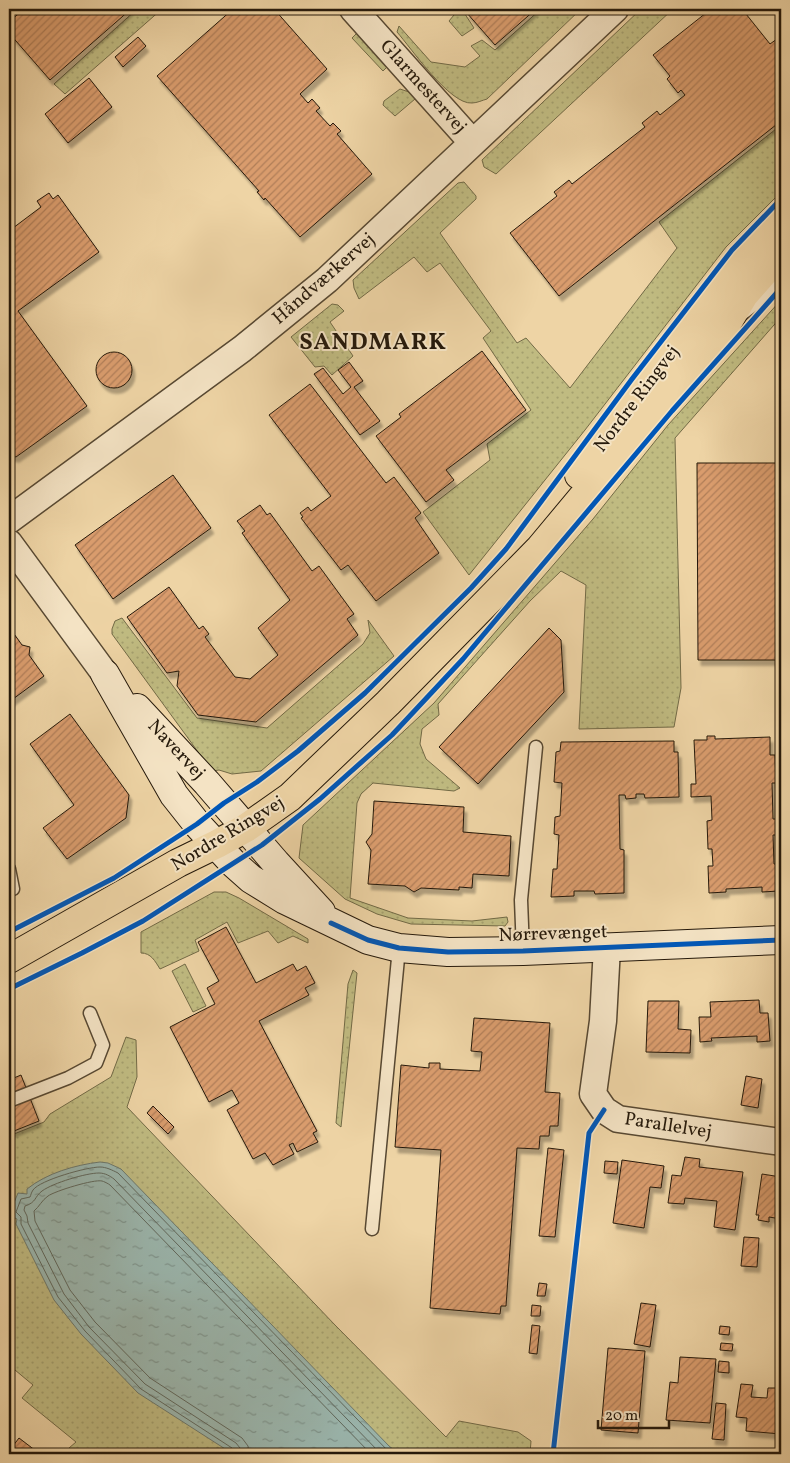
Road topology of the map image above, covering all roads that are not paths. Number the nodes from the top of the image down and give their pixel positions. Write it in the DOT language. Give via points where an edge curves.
graph roads {
  1 [pos="352,9"];
  2 [pos="615,9"];
  3 [pos="472,142"];
  4 [pos="781,219"];
  5 [pos="781,253"];
  6 [pos="781,275"];
  7 [pos="726,325"];
  8 [pos="9,520"];
  9 [pos="9,543"];
  10 [pos="503,586"];
  11 [pos="105,674"];
  12 [pos="536,747"];
  13 [pos="246,828"];
  14 [pos="217,844"];
  15 [pos="9,869"];
  16 [pos="13,889"];
  17 [pos="331,923"];
  18 [pos="781,940"];
  19 [pos="399,948"];
  20 [pos="607,948"];
  21 [pos="523,951"];
  22 [pos="9,959"];
  23 [pos="90,1013"];
  24 [pos="9,1101"];
  25 [pos="781,1142"];
  26 [pos="372,1229"];
  1 -- 3 [label="street, Glarmestervej"];
  2 -- 3 [label="street, Håndværkervej"];
  3 -- 8 [label="street, Håndværkervej" via="327,280 242,349"];
  4 -- 10 [label="main road, Nordre Ringvej" via="725,282 529,539"];
  5 -- 7 [label="main road, Nordre Ringvej" via="744,295"];
  6 -- 7 [label="lane" via="756,303"];
  7 -- 10 [label="main road, Nordre Ringvej" via="571,513"];
  9 -- 11 [label="street, Navervej"];
  10 -- 13 [label="main road, Nordre Ringvej" via="290,797"];
  11 -- 13 [label="street, Navervej"];
  11 -- 14 [label="street, Navervej" via="174,795"];
  12 -- 21 [label="lane" via="521,900"];
  13 -- 14 [label="main road, Nordre Ringvej"];
  13 -- 17 [label="street, Nørrevænget"];
  14 -- 17 [label="street, Nørrevænget" via="251,879"];
  14 -- 22 [label="main road, Nordre Ringvej"];
  15 -- 16 [label="lane"];
  17 -- 19 [label="street, Nørrevænget" via="368,940"];
  18 -- 20 [label="street, Nørrevænget"];
  19 -- 21 [label="street, Nørrevænget" via="448,952"];
  19 -- 26 [label="lane"];
  20 -- 21 [label="street, Nørrevænget"];
  20 -- 25 [label="street, Parallelvej" via="603,1021 593,1094 604,1110 618,1119"];
  23 -- 24 [label="lane" via="103,1044 96,1063 68,1078"];
}
